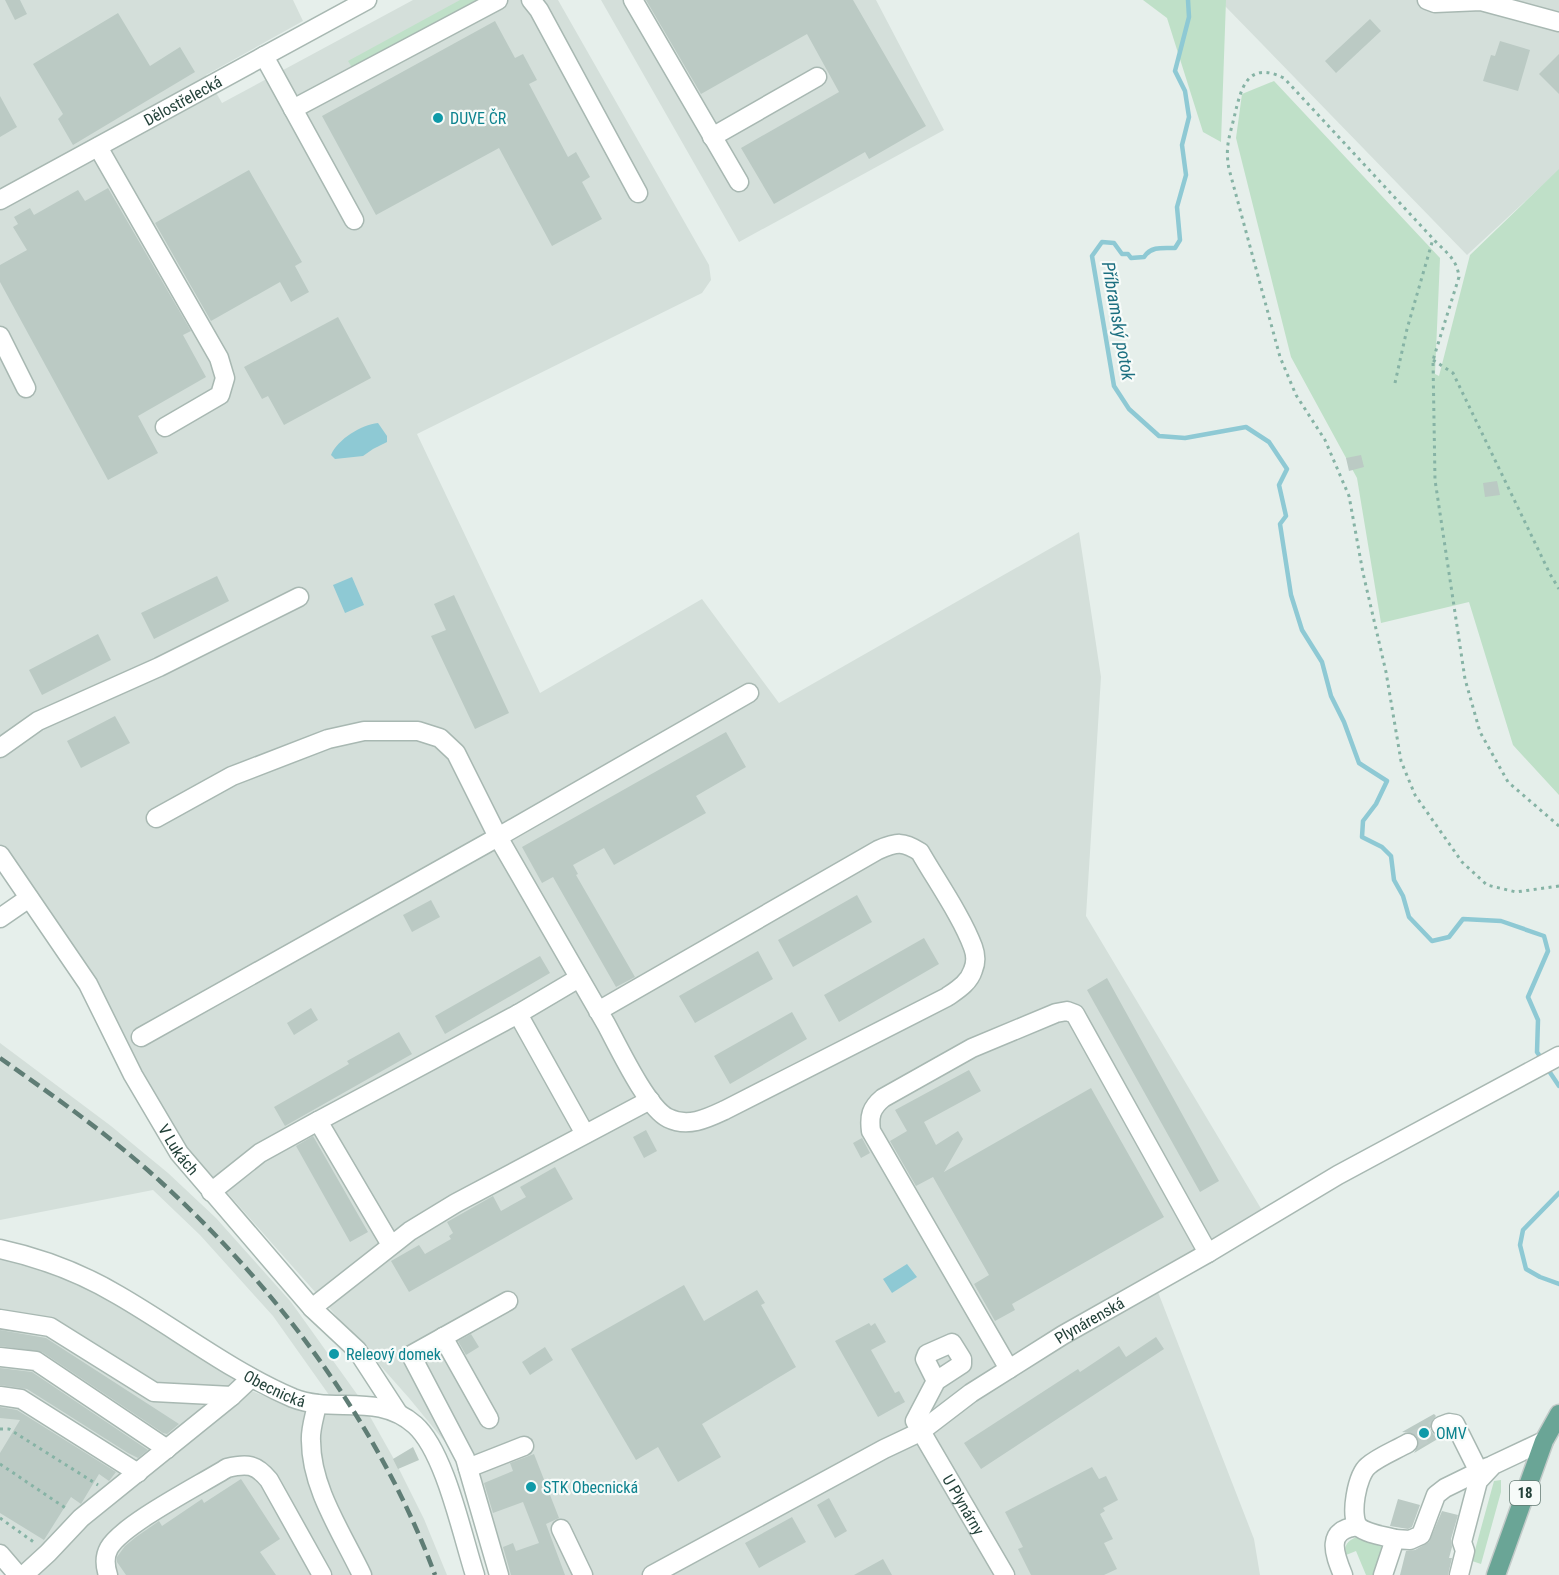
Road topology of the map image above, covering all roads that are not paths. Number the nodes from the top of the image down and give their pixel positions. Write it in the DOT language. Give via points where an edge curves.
graph roads {
  1 [pos="367,0"];
  2 [pos="498,0"];
  3 [pos="531,0"];
  4 [pos="633,0"];
  5 [pos="1427,0"];
  6 [pos="1559,22"];
  7 [pos="264,56"];
  8 [pos="817,77"];
  9 [pos="293,109"];
  10 [pos="712,137"];
  11 [pos="98,147"];
  12 [pos="739,183"];
  13 [pos="638,193"];
  14 [pos="0,200"];
  15 [pos="354,220"];
  16 [pos="0,336"];
  17 [pos="26,388"];
  18 [pos="165,427"];
  19 [pos="299,597"];
  20 [pos="749,693"];
  21 [pos="0,748"];
  22 [pos="156,819"];
  23 [pos="498,837"];
  24 [pos="0,855"];
  25 [pos="29,898"];
  26 [pos="0,918"];
  27 [pos="579,978"];
  28 [pos="598,1011"];
  29 [pos="518,1014"];
  30 [pos="141,1036"];
  31 [pos="1559,1056"];
  32 [pos="650,1100"];
  33 [pos="318,1121"];
  34 [pos="585,1134"];
  35 [pos="211,1192"];
  36 [pos="392,1245"];
  37 [pos="0,1249"];
  38 [pos="1208,1253"];
  39 [pos="508,1301"];
  40 [pos="312,1308"];
  41 [pos="0,1319"];
  42 [pos="443,1337"];
  43 [pos="0,1357"];
  44 [pos="1009,1369"];
  45 [pos="251,1378"];
  46 [pos="936,1381"];
  47 [pos="0,1396"];
  48 [pos="232,1396"];
  49 [pos="317,1404"];
  50 [pos="398,1413"];
  51 [pos="1559,1414"];
  52 [pos="489,1419"];
  53 [pos="1441,1425"];
  54 [pos="920,1432"];
  55 [pos="1544,1441"];
  56 [pos="1408,1443"];
  57 [pos="524,1446"];
  58 [pos="167,1449"];
  59 [pos="468,1468"];
  60 [pos="1486,1468"];
  61 [pos="138,1473"];
  62 [pos="1358,1526"];
  63 [pos="561,1529"];
  64 [pos="1395,1539"];
  65 [pos="0,1554"];
  66 [pos="18,1575"];
  67 [pos="24,1575"];
  68 [pos="108,1575"];
  69 [pos="322,1575"];
  70 [pos="362,1575"];
  71 [pos="475,1575"];
  72 [pos="499,1575"];
  73 [pos="583,1575"];
  74 [pos="652,1575"];
  75 [pos="1005,1575"];
  76 [pos="1343,1575"];
  77 [pos="1383,1575"];
  78 [pos="1459,1575"];
  79 [pos="1496,1575"];
  1 -- 7 [label="street, Dělostřelecká"];
  2 -- 9 [label="street"];
  3 -- 13 [label="street"];
  4 -- 10 [label="street"];
  5 -- 6 [label="street" via="1481,1"];
  7 -- 9 [label="street"];
  7 -- 11 [label="street, Dělostřelecká"];
  8 -- 10 [label="street"];
  9 -- 15 [label="street"];
  10 -- 12 [label="street"];
  11 -- 14 [label="street, Dělostřelecká"];
  11 -- 18 [label="street" via="219,358 225,378 219,395"];
  16 -- 17 [label="street"];
  19 -- 21 [label="street" via="39,721"];
  20 -- 23 [label="street"];
  22 -- 23 [label="street" via="232,776 328,739 364,731 418,731 440,738 456,753"];
  23 -- 27 [label="street"];
  23 -- 30 [label="street"];
  24 -- 25 [label="street, V Lukách"];
  25 -- 26 [label="street"];
  25 -- 35 [label="street, V Lukách" via="88,984 162,1126"];
  27 -- 28 [label="street"];
  27 -- 29 [label="street"];
  28 -- 32 [label="street"];
  28 -- 32 [label="street" via="878,850 901,843 920,852 973,948 973,972 963,985 937,1002 704,1119 670,1119"];
  29 -- 33 [label="street"];
  29 -- 34 [label="street"];
  31 -- 38 [label="street, Plynárenská" via="1338,1175"];
  32 -- 34 [label="street"];
  33 -- 35 [label="street" via="260,1153"];
  33 -- 36 [label="street"];
  34 -- 36 [label="street" via="456,1203"];
  35 -- 40 [label="street, V Lukách"];
  36 -- 40 [label="street"];
  37 -- 45 [label="street, Obecnická" via="66,1269 117,1294"];
  38 -- 44 [label="street, Plynárenská"];
  38 -- 44 [label="street" via="1075,1014 1056,1013 972,1048 883,1098 869,1117 871,1131"];
  39 -- 42 [label="street"];
  40 -- 50 [label="street, V Lukách" via="357,1350"];
  41 -- 48 [label="street" via="50,1328 154,1392"];
  42 -- 52 [label="street"];
  42 -- 59 [label="street" via="411,1355"];
  43 -- 58 [label="street" via="36,1361"];
  44 -- 54 [label="street, Plynárenská"];
  45 -- 48 [label="street"];
  45 -- 49 [label="street, Obecnická" via="298,1400"];
  46 -- 54 [label="street" via="915,1421"];
  47 -- 61 [label="street" via="21,1399"];
  48 -- 58 [label="street"];
  49 -- 50 [label="street, Obecnická" via="350,1404"];
  49 -- 70 [label="street" via="310,1439 314,1468 323,1496"];
  50 -- 71 [label="street, Obecnická" via="429,1442 442,1469"];
  51 -- 55 [label="main road, 18"];
  53 -- 60 [label="street" via="1455,1424"];
  54 -- 74 [label="street, Plynárenská"];
  54 -- 75 [label="street, U Plynárny"];
  55 -- 60 [label="street"];
  55 -- 79 [label="main road, 18"];
  56 -- 62 [label="street" via="1363,1472 1353,1512"];
  57 -- 59 [label="street"];
  58 -- 61 [label="street"];
  59 -- 72 [label="street"];
  60 -- 64 [label="street" via="1436,1495 1420,1535 1410,1540"];
  60 -- 78 [label="street" via="1478,1481 1462,1542 1465,1551"];
  61 -- 67 [label="street" via="81,1518"];
  62 -- 64 [label="street"];
  62 -- 76 [label="street" via="1344,1529 1334,1544"];
  63 -- 73 [label="street"];
  64 -- 77 [label="street"];
  65 -- 66 [label="street"];
  68 -- 69 [label="street" via="107,1551 130,1527 227,1468 239,1465 260,1469 269,1480"];
}
